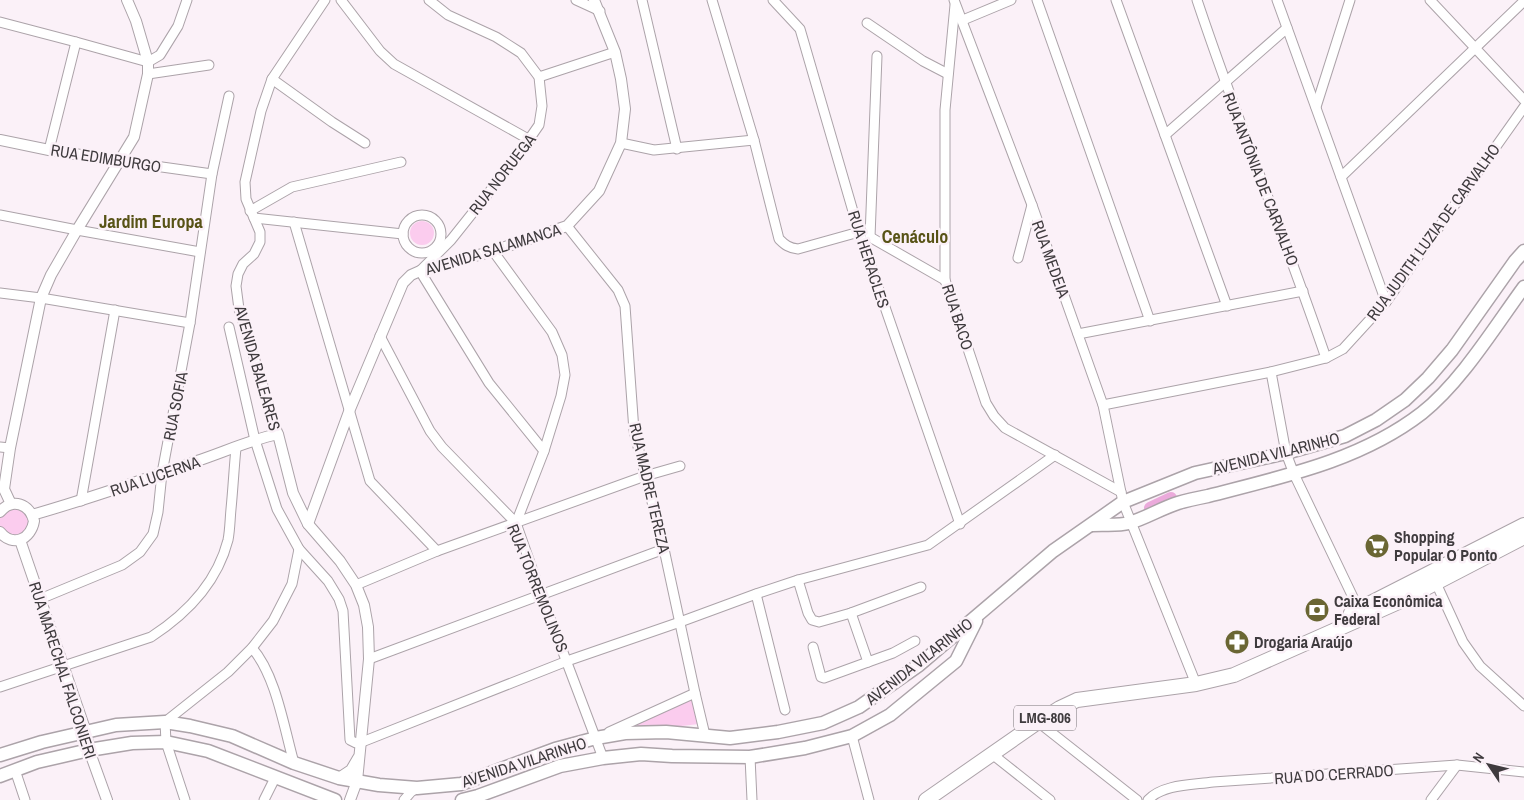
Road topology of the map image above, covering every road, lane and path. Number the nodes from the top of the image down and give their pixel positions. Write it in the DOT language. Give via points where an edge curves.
graph roads {
  1 [pos="127,0"];
  2 [pos="187,0"];
  3 [pos="325,0"];
  4 [pos="341,0"];
  5 [pos="429,0"];
  6 [pos="576,0"];
  7 [pos="594,0"];
  8 [pos="642,0"];
  9 [pos="712,0"];
  10 [pos="773,0"];
  11 [pos="1011,0"];
  12 [pos="1037,0"];
  13 [pos="1116,0"];
  14 [pos="1197,0"];
  15 [pos="1277,0"];
  16 [pos="1350,0"];
  17 [pos="1430,0"];
  18 [pos="1524,1"];
  19 [pos="955,2"];
  20 [pos="600,11"];
  21 [pos="963,20"];
  22 [pos="0,22"];
  23 [pos="867,24"];
  24 [pos="1287,28"];
  25 [pos="76,42"];
  26 [pos="1476,48"];
  27 [pos="615,52"];
  28 [pos="877,56"];
  29 [pos="148,62"];
  30 [pos="209,65"];
  31 [pos="148,74"];
  32 [pos="948,74"];
  33 [pos="539,77"];
  34 [pos="272,79"];
  35 [pos="1225,83"];
  36 [pos="229,96"];
  37 [pos="1524,100"];
  38 [pos="1316,107"];
  39 [pos="1524,107"];
  40 [pos="1165,135"];
  41 [pos="0,140"];
  42 [pos="530,140"];
  43 [pos="754,140"];
  44 [pos="365,143"];
  45 [pos="621,143"];
  46 [pos="677,149"];
  47 [pos="49,150"];
  48 [pos="119,161"];
  49 [pos="401,162"];
  50 [pos="212,174"];
  51 [pos="1341,177"];
  52 [pos="1032,204"];
  53 [pos="252,214"];
  54 [pos="0,215"];
  55 [pos="294,222"];
  56 [pos="568,226"];
  57 [pos="77,230"];
  58 [pos="859,232"];
  59 [pos="403,234"];
  60 [pos="440,239"];
  61 [pos="451,240"];
  62 [pos="866,240"];
  63 [pos="493,251"];
  64 [pos="1524,251"];
  65 [pos="200,252"];
  66 [pos="422,252"];
  67 [pos="1018,258"];
  68 [pos="420,271"];
  69 [pos="945,280"];
  70 [pos="1524,287"];
  71 [pos="1303,291"];
  72 [pos="0,293"];
  73 [pos="41,298"];
  74 [pos="1386,302"];
  75 [pos="1227,306"];
  76 [pos="115,310"];
  77 [pos="1150,321"];
  78 [pos="190,323"];
  79 [pos="229,327"];
  80 [pos="1078,334"];
  81 [pos="380,336"];
  82 [pos="1326,358"];
  83 [pos="1271,372"];
  84 [pos="1104,405"];
  85 [pos="350,409"];
  86 [pos="278,434"];
  87 [pos="255,440"];
  88 [pos="5,448"];
  89 [pos="236,448"];
  90 [pos="544,451"];
  91 [pos="1286,453"];
  92 [pos="1055,455"];
  93 [pos="680,466"];
  94 [pos="162,473"];
  95 [pos="1294,474"];
  96 [pos="645,476"];
  97 [pos="1122,497"];
  98 [pos="81,501"];
  99 [pos="11,504"];
  100 [pos="0,512"];
  101 [pos="32,515"];
  102 [pos="516,522"];
  103 [pos="308,524"];
  104 [pos="960,524"];
  105 [pos="1126,524"];
  106 [pos="1524,525"];
  107 [pos="1089,526"];
  108 [pos="0,532"];
  109 [pos="1524,537"];
  110 [pos="20,540"];
  111 [pos="300,549"];
  112 [pos="664,549"];
  113 [pos="437,551"];
  114 [pos="798,580"];
  115 [pos="1436,583"];
  116 [pos="356,585"];
  117 [pos="921,587"];
  118 [pos="541,594"];
  119 [pos="756,594"];
  120 [pos="40,599"];
  121 [pos="981,612"];
  122 [pos="851,613"];
  123 [pos="1361,613"];
  124 [pos="680,622"];
  125 [pos="914,641"];
  126 [pos="813,647"];
  127 [pos="252,648"];
  128 [pos="369,659"];
  129 [pos="567,661"];
  130 [pos="868,662"];
  131 [pos="64,667"];
  132 [pos="1191,682"];
  133 [pos="0,687"];
  134 [pos="695,693"];
  135 [pos="1524,706"];
  136 [pos="784,710"];
  137 [pos="165,722"];
  138 [pos="1038,722"];
  139 [pos="86,732"];
  140 [pos="706,735"];
  141 [pos="852,736"];
  142 [pos="596,738"];
  143 [pos="730,738"];
  144 [pos="42,742"];
  145 [pos="166,742"];
  146 [pos="362,742"];
  147 [pos="89,750"];
  148 [pos="992,754"];
  149 [pos="0,755"];
  150 [pos="360,755"];
  151 [pos="672,756"];
  152 [pos="750,756"];
  153 [pos="603,758"];
  154 [pos="37,762"];
  155 [pos="294,763"];
  156 [pos="1457,766"];
  157 [pos="15,770"];
  158 [pos="1524,772"];
  159 [pos="0,776"];
  160 [pos="275,778"];
  161 [pos="339,778"];
  162 [pos="357,781"];
  163 [pos="417,788"];
  164 [pos="25,800"];
  165 [pos="106,800"];
  166 [pos="185,800"];
  167 [pos="264,800"];
  168 [pos="335,800"];
  169 [pos="350,800"];
  170 [pos="404,800"];
  171 [pos="462,800"];
  172 [pos="752,800"];
  173 [pos="869,800"];
  174 [pos="926,800"];
  175 [pos="1050,800"];
  176 [pos="1137,800"];
  177 [pos="1148,800"];
  178 [pos="1432,800"];
  1 -- 29 [label="street"];
  2 -- 29 [label="street" via="178,26 160,55"];
  3 -- 34 [label="street, AVENIDA BALEARES"];
  4 -- 42 [label="street" via="394,64"];
  5 -- 33 [label="street" via="448,16 496,37 521,53"];
  6 -- 20 [label="street"];
  7 -- 20 [label="street, AVENIDA SALAMANCA"];
  8 -- 46 [label="street"];
  9 -- 43 [label="street"];
  10 -- 58 [label="street, RUA HERACLES" via="800,29"];
  11 -- 21 [label="street"];
  12 -- 77 [label="street"];
  13 -- 40 [label="street"];
  14 -- 35 [label="street, RUA ANTÔNIA DE CARVALHO"];
  15 -- 24 [label="street"];
  16 -- 38 [label="street"];
  17 -- 26 [label="street"];
  18 -- 26 [label="street"];
  19 -- 21 [label="street, RUA MEDEIA"];
  19 -- 32 [label="street, RUA BACO"];
  20 -- 27 [label="street, AVENIDA SALAMANCA"];
  21 -- 52 [label="street, RUA MEDEIA"];
  22 -- 25 [label="street"];
  23 -- 32 [label="street"];
  24 -- 35 [label="street"];
  24 -- 38 [label="street"];
  25 -- 29 [label="street"];
  25 -- 47 [label="street"];
  26 -- 37 [label="street"];
  26 -- 51 [label="street"];
  27 -- 33 [label="street"];
  27 -- 45 [label="street, AVENIDA SALAMANCA" via="625,109"];
  28 -- 62 [label="street"];
  29 -- 31 [label="street"];
  30 -- 31 [label="street"];
  31 -- 48 [label="street" via="134,138"];
  32 -- 69 [label="street, RUA BACO"];
  33 -- 42 [label="street, RUA NORUEGA" via="542,106 539,125"];
  34 -- 44 [label="street"];
  34 -- 53 [label="street, AVENIDA BALEARES" via="261,111 245,182 246,199"];
  35 -- 40 [label="street"];
  35 -- 71 [label="street, RUA ANTÔNIA DE CARVALHO"];
  36 -- 50 [label="street"];
  38 -- 51 [label="street"];
  39 -- 74 [label="street, RUA JUDITH LUZIA DE CARVALHO"];
  40 -- 75 [label="street"];
  41 -- 47 [label="street, RUA EDIMBURGO"];
  42 -- 61 [label="street, RUA NORUEGA"];
  43 -- 46 [label="street"];
  43 -- 58 [label="street" via="779,239 784,245 798,249"];
  45 -- 46 [label="street" via="654,150"];
  45 -- 56 [label="street, AVENIDA SALAMANCA" via="599,191"];
  47 -- 48 [label="street, RUA EDIMBURGO"];
  48 -- 50 [label="street, RUA EDIMBURGO"];
  48 -- 57 [label="street"];
  49 -- 53 [label="street" via="292,187"];
  50 -- 65 [label="street, RUA SOFIA"];
  51 -- 74 [label="street"];
  52 -- 67 [label="street"];
  52 -- 80 [label="street, RUA MEDEIA"];
  53 -- 55 [label="street"];
  53 -- 86 [label="street, AVENIDA BALEARES" via="260,232 260,242 238,274 236,286 239,309"];
  54 -- 57 [label="street"];
  55 -- 59 [label="street"];
  55 -- 85 [label="street"];
  56 -- 63 [label="street, AVENIDA SALAMANCA"];
  56 -- 96 [label="street, RUA MADRE TEREZA" via="618,290 625,306 634,431"];
  57 -- 65 [label="street"];
  57 -- 73 [label="street"];
  58 -- 62 [label="street, RUA HERACLES"];
  59 -- 60 [label="street" via="407,222 418,215 425,215 436,221"];
  59 -- 66 [label="street" via="411,249"];
  60 -- 61 [label="street"];
  60 -- 66 [label="street" via="434,248"];
  61 -- 68 [label="street, RUA NORUEGA"];
  62 -- 69 [label="street"];
  62 -- 104 [label="street, RUA HERACLES"];
  63 -- 68 [label="street, AVENIDA SALAMANCA"];
  63 -- 90 [label="street" via="552,332 562,355 565,375 562,396"];
  64 -- 91 [label="main road, AVENIDA VILARINHO" via="1452,350 1405,400 1345,436"];
  65 -- 78 [label="street, RUA SOFIA"];
  66 -- 68 [label="street"];
  68 -- 81 [label="street, AVENIDA SALAMANCA" via="403,283"];
  68 -- 90 [label="street" via="489,383"];
  69 -- 92 [label="street, RUA BACO" via="986,403 994,416 1005,428"];
  70 -- 95 [label="main road, AVENIDA VILARINHO" via="1450,386 1422,413 1385,437 1348,455"];
  71 -- 75 [label="street"];
  71 -- 82 [label="street, RUA ANTÔNIA DE CARVALHO"];
  72 -- 73 [label="street"];
  73 -- 76 [label="street"];
  73 -- 88 [label="street"];
  74 -- 82 [label="street, RUA JUDITH LUZIA DE CARVALHO" via="1348,344"];
  75 -- 77 [label="street"];
  76 -- 78 [label="street"];
  76 -- 98 [label="street"];
  77 -- 80 [label="street"];
  78 -- 94 [label="street, RUA SOFIA"];
  79 -- 87 [label="street, AVENIDA BALEARES"];
  80 -- 84 [label="street, RUA MEDEIA"];
  81 -- 85 [label="street, AVENIDA SALAMANCA"];
  81 -- 102 [label="street, RUA TORREMOLINOS" via="430,431"];
  82 -- 83 [label="street, RUA JUDITH LUZIA DE CARVALHO"];
  83 -- 84 [label="street, RUA JUDITH LUZIA DE CARVALHO"];
  83 -- 91 [label="street"];
  84 -- 97 [label="street, RUA MEDEIA"];
  85 -- 103 [label="street, AVENIDA SALAMANCA"];
  85 -- 113 [label="street" via="370,481"];
  86 -- 87 [label="street, RUA LUCERNA"];
  86 -- 103 [label="street, AVENIDA BALEARES" via="294,493"];
  87 -- 89 [label="street, RUA LUCERNA"];
  87 -- 111 [label="street, AVENIDA BALEARES" via="276,509"];
  88 -- 99 [label="street" via="4,489"];
  89 -- 94 [label="street, RUA LUCERNA"];
  89 -- 131 [label="street" via="228,538 220,563 192,606 152,637"];
  90 -- 102 [label="street"];
  91 -- 95 [label="street"];
  91 -- 97 [label="main road, AVENIDA VILARINHO" via="1195,473"];
  92 -- 97 [label="street, RUA BACO"];
  92 -- 104 [label="street"];
  93 -- 96 [label="street"];
  94 -- 98 [label="street, RUA LUCERNA"];
  94 -- 120 [label="street, RUA SOFIA" via="153,534 140,552 122,565"];
  95 -- 105 [label="main road, AVENIDA VILARINHO" via="1178,503"];
  95 -- 123 [label="street"];
  96 -- 102 [label="street"];
  96 -- 112 [label="street, RUA MADRE TEREZA"];
  97 -- 105 [label="street, RUA MEDEIA"];
  97 -- 107 [label="main road, AVENIDA VILARINHO"];
  98 -- 101 [label="street, RUA LUCERNA"];
  99 -- 100 [label="street"];
  99 -- 101 [label="street" via="22,505"];
  101 -- 110 [label="street" via="34,521 30,533"];
  102 -- 113 [label="street"];
  102 -- 118 [label="street, RUA TORREMOLINOS"];
  103 -- 116 [label="street, AVENIDA BALEARES"];
  104 -- 114 [label="street" via="928,545"];
  105 -- 107 [label="main road, AVENIDA VILARINHO"];
  105 -- 132 [label="street, RUA MEDEIA"];
  106 -- 123 [label="highway, LMG-806" via="1430,572"];
  107 -- 121 [label="main road, AVENIDA VILARINHO"];
  108 -- 110 [label="street" via="8,539"];
  109 -- 115 [label="highway, LMG-806"];
  110 -- 120 [label="street, RUA MARECHAL FALCONIERI"];
  111 -- 127 [label="street" via="292,584 273,621"];
  111 -- 146 [label="street, AVENIDA BALEARES" via="328,581 344,612 350,740"];
  112 -- 118 [label="street"];
  112 -- 124 [label="street, RUA MADRE TEREZA"];
  113 -- 116 [label="street"];
  114 -- 119 [label="street"];
  114 -- 122 [label="street" via="812,620 819,622"];
  115 -- 123 [label="highway, LMG-806" via="1404,600"];
  115 -- 135 [label="street" via="1463,642 1480,666"];
  116 -- 128 [label="street, AVENIDA BALEARES" via="364,604"];
  117 -- 122 [label="street"];
  118 -- 128 [label="street"];
  118 -- 129 [label="street, RUA TORREMOLINOS"];
  119 -- 124 [label="street"];
  119 -- 136 [label="street"];
  120 -- 131 [label="street, RUA MARECHAL FALCONIERI"];
  121 -- 141 [label="main road, AVENIDA VILARINHO" via="956,661 890,715"];
  121 -- 143 [label="main road, AVENIDA VILARINHO" via="919,665 859,707 824,723"];
  122 -- 130 [label="street"];
  123 -- 132 [label="highway, LMG-806"];
  124 -- 129 [label="street"];
  124 -- 134 [label="street, RUA MADRE TEREZA"];
  125 -- 130 [label="street"];
  126 -- 130 [label="street" via="824,678"];
  127 -- 137 [label="street" via="228,672"];
  127 -- 155 [label="street" via="268,672"];
  128 -- 146 [label="street, AVENIDA BALEARES"];
  129 -- 142 [label="street, RUA TORREMOLINOS"];
  129 -- 146 [label="street"];
  131 -- 133 [label="street"];
  131 -- 139 [label="street, RUA MARECHAL FALCONIERI"];
  132 -- 138 [label="highway, LMG-806" via="1077,700"];
  134 -- 140 [label="street, RUA MADRE TEREZA"];
  134 -- 142 [label="street"];
  137 -- 139 [label="main road, AVENIDA VILARINHO" via="116,725"];
  137 -- 145 [label="street"];
  137 -- 155 [label="main road, AVENIDA VILARINHO" via="232,736"];
  138 -- 148 [label="highway, LMG-806"];
  138 -- 176 [label="street"];
  139 -- 144 [label="main road, AVENIDA VILARINHO"];
  139 -- 147 [label="street, RUA MARECHAL FALCONIERI"];
  140 -- 142 [label="main road, AVENIDA VILARINHO" via="625,733"];
  140 -- 143 [label="main road, AVENIDA VILARINHO"];
  140 -- 151 [label="main road" via="694,754"];
  141 -- 152 [label="main road, AVENIDA VILARINHO" via="805,748"];
  141 -- 173 [label="street"];
  142 -- 153 [label="street, RUA TORREMOLINOS"];
  142 -- 163 [label="main road, AVENIDA VILARINHO" via="554,749 461,784"];
  143 -- 152 [label="main road"];
  144 -- 149 [label="main road, AVENIDA VILARINHO"];
  144 -- 154 [label="main road" via="45,754"];
  145 -- 147 [label="main road" via="132,743"];
  145 -- 160 [label="main road" via="208,751"];
  145 -- 166 [label="street"];
  146 -- 150 [label="street, AVENIDA BALEARES"];
  147 -- 154 [label="main road"];
  147 -- 165 [label="street, RUA MARECHAL FALCONIERI"];
  148 -- 174 [label="highway, LMG-806"];
  148 -- 175 [label="street"];
  150 -- 161 [label="street, AVENIDA BALEARES" via="351,770"];
  150 -- 162 [label="street, AVENIDA BALEARES"];
  151 -- 152 [label="main road, AVENIDA VILARINHO"];
  151 -- 153 [label="main road, AVENIDA VILARINHO" via="642,754"];
  152 -- 172 [label="street"];
  153 -- 171 [label="main road, AVENIDA VILARINHO" via="560,766"];
  154 -- 157 [label="main road"];
  155 -- 161 [label="main road, AVENIDA VILARINHO"];
  156 -- 158 [label="street, RUA DO CERRADO"];
  156 -- 177 [label="street, RUA DO CERRADO" via="1213,782 1177,787"];
  156 -- 178 [label="street"];
  157 -- 159 [label="main road"];
  157 -- 164 [label="street"];
  160 -- 167 [label="street"];
  160 -- 168 [label="main road"];
  161 -- 162 [label="main road, AVENIDA VILARINHO"];
  162 -- 163 [label="main road, AVENIDA VILARINHO"];
  162 -- 169 [label="street, AVENIDA BALEARES"];
  163 -- 170 [label="street"];
}
